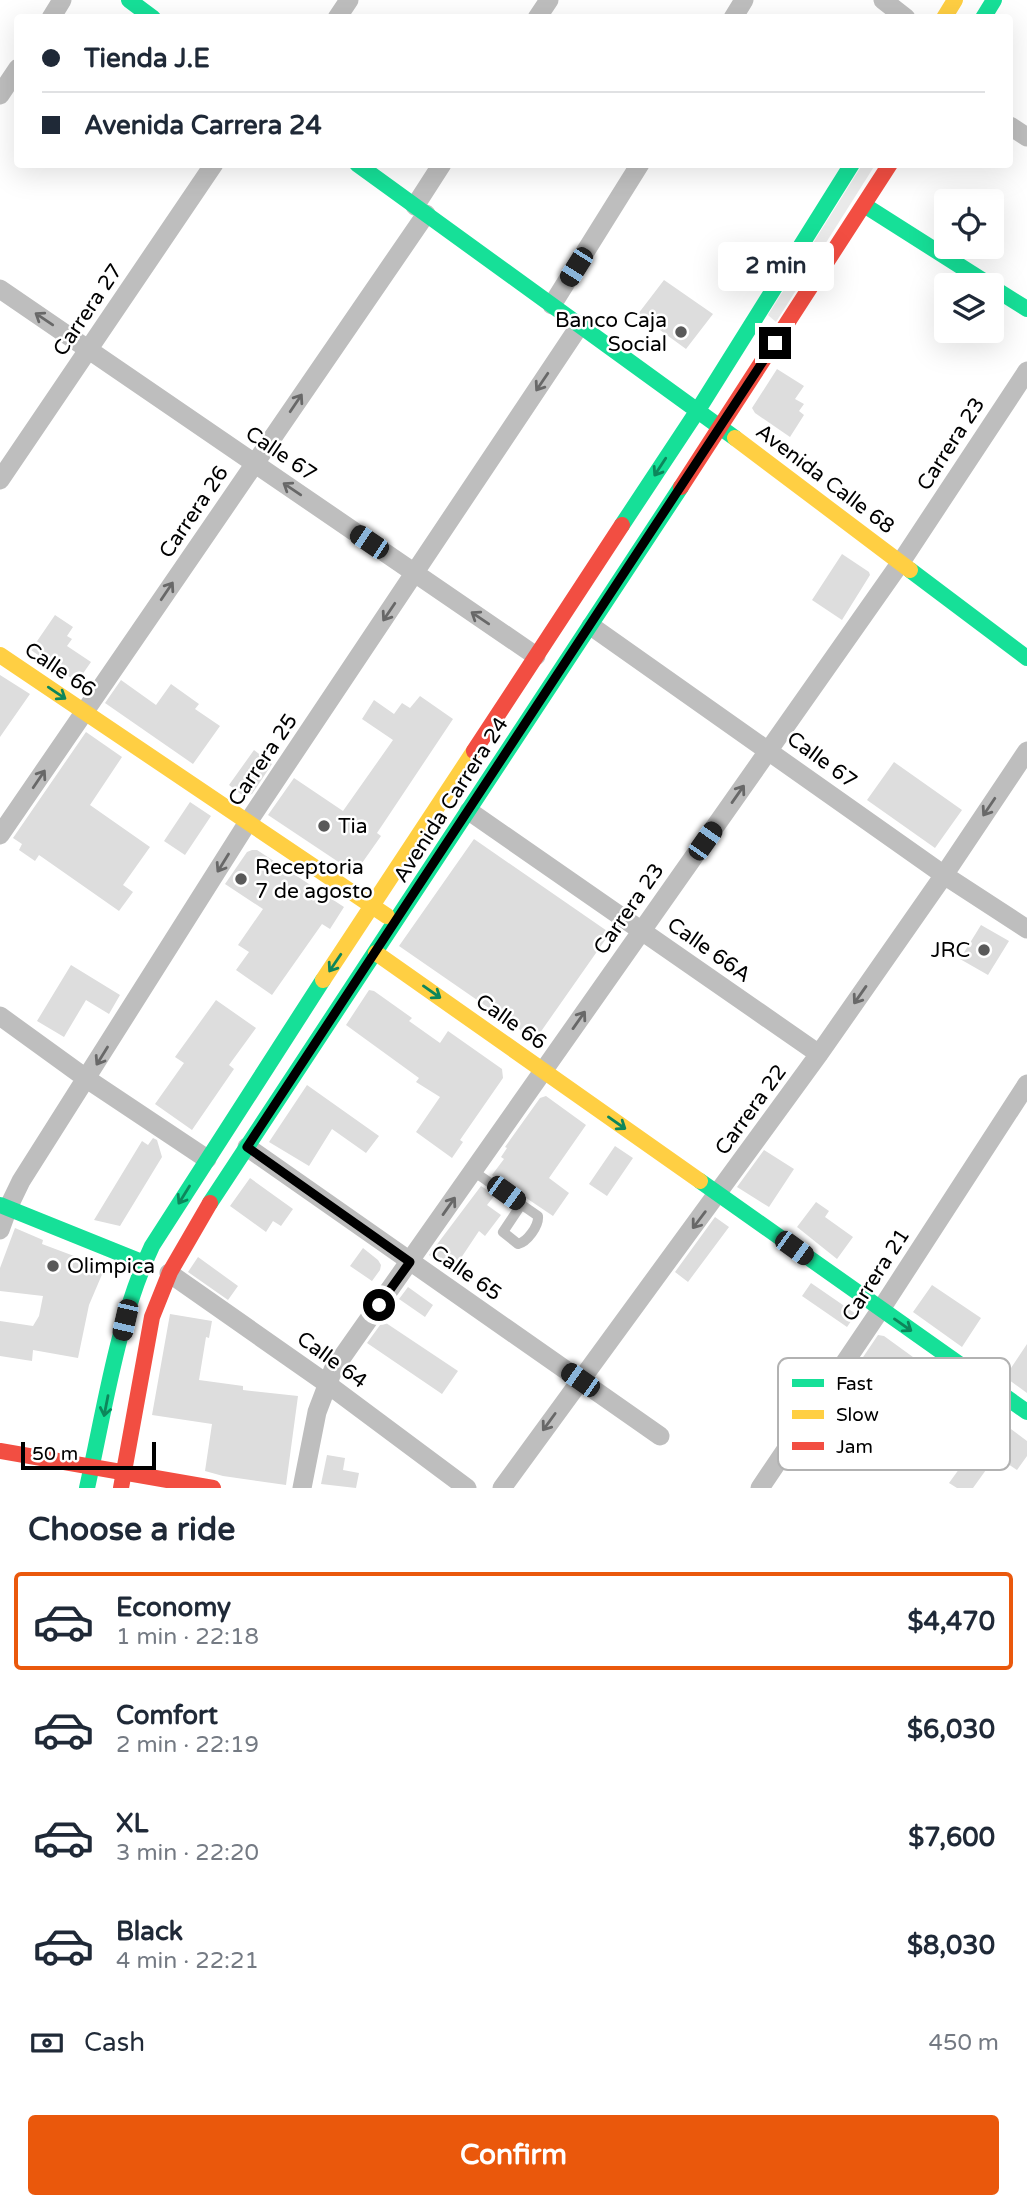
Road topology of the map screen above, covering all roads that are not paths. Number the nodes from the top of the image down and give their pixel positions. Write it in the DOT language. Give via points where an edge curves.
graph roads {
  1 [pos="883,0"];
  2 [pos="901,14"];
  3 [pos="14,74"];
  4 [pos="0,95"];
  5 [pos="211,168"];
  6 [pos="362,168"];
  7 [pos="440,168"];
  8 [pos="638,168"];
  9 [pos="849,168"];
  10 [pos="887,168"];
  11 [pos="864,205"];
  12 [pos="420,210"];
  13 [pos="971,273"];
  14 [pos="0,289"];
  15 [pos="1004,294"];
  16 [pos="552,305"];
  17 [pos="1027,309"];
  18 [pos="580,325"];
  19 [pos="89,350"];
  20 [pos="1027,371"];
  21 [pos="698,410"];
  22 [pos="721,427"];
  23 [pos="255,463"];
  24 [pos="0,480"];
  25 [pos="901,562"];
  26 [pos="415,573"];
  27 [pos="591,626"];
  28 [pos="0,654"];
  29 [pos="536,656"];
  30 [pos="1027,657"];
  31 [pos="85,712"];
  32 [pos="769,750"];
  33 [pos="1027,751"];
  34 [pos="469,811"];
  35 [pos="248,822"];
  36 [pos="0,835"];
  37 [pos="944,875"];
  38 [pos="372,906"];
  39 [pos="396,922"];
  40 [pos="1027,929"];
  41 [pos="641,932"];
  42 [pos="376,953"];
  43 [pos="0,1016"];
  44 [pos="819,1054"];
  45 [pos="543,1071"];
  46 [pos="87,1079"];
  47 [pos="1027,1084"];
  48 [pos="247,1147"];
  49 [pos="207,1159"];
  50 [pos="473,1171"];
  51 [pos="718,1194"];
  52 [pos="521,1205"];
  53 [pos="4,1206"];
  54 [pos="0,1230"];
  55 [pos="410,1262"];
  56 [pos="144,1263"];
  57 [pos="169,1273"];
  58 [pos="881,1309"];
  59 [pos="848,1358"];
  60 [pos="950,1358"];
  61 [pos="580,1380"];
  62 [pos="326,1383"];
  63 [pos="1010,1400"];
  64 [pos="1027,1412"];
  65 [pos="660,1436"];
  66 [pos="0,1451"];
  67 [pos="778,1461"];
  68 [pos="92,1467"];
  69 [pos="122,1480"];
  70 [pos="87,1488"];
  71 [pos="213,1488"];
  72 [pos="302,1488"];
  73 [pos="467,1488"];
  74 [pos="502,1488"];
  75 [pos="760,1488"];
  1 -- 2 [label="street"];
  3 -- 4 [label="street"];
  5 -- 19 [label="street, Carrera 27"];
  6 -- 12 [label="main road, Avenida Calle 68"];
  7 -- 12 [label="street, Carrera 26"];
  8 -- 16 [label="street"];
  9 -- 21 [label="main road, Avenida Carrera 24"];
  10 -- 11 [label="main road, Avenida Carrera 24"];
  11 -- 13 [label="main road"];
  11 -- 22 [label="main road, Avenida Carrera 24"];
  12 -- 16 [label="main road, Avenida Calle 68"];
  23 -- 12 [label="street, Carrera 26, one-way"];
  19 -- 14 [label="street, Calle 67, one-way"];
  15 -- 17 [label="main road"];
  16 -- 18 [label="main road, Avenida Calle 68"];
  18 -- 21 [label="main road, Avenida Calle 68"];
  18 -- 26 [label="street, Carrera 25, one-way"];
  19 -- 23 [label="street, Calle 67"];
  19 -- 24 [label="street, Carrera 27"];
  20 -- 25 [label="street, Carrera 23"];
  21 -- 22 [label="main road, Avenida Calle 68"];
  21 -- 29 [label="main road, Avenida Carrera 24, one-way"];
  22 -- 25 [label="main road, Avenida Calle 68"];
  22 -- 27 [label="main road, Avenida Carrera 24"];
  26 -- 23 [label="street, Calle 67, one-way"];
  31 -- 23 [label="street, Carrera 26, one-way"];
  25 -- 30 [label="main road, Avenida Calle 68"];
  25 -- 32 [label="street, Carrera 23"];
  29 -- 26 [label="street, Calle 67, one-way"];
  26 -- 35 [label="street, Carrera 25, one-way"];
  27 -- 32 [label="street, Calle 67"];
  27 -- 34 [label="main road, Avenida Carrera 24"];
  28 -- 31 [label="main road, Calle 66, one-way"];
  29 -- 38 [label="main road, Avenida Carrera 24"];
  31 -- 35 [label="main road, Calle 66"];
  36 -- 31 [label="street, Carrera 26, one-way"];
  32 -- 37 [label="street, Calle 67"];
  41 -- 32 [label="street, Carrera 23, one-way"];
  33 -- 37 [label="street, Carrera 22, one-way"];
  34 -- 39 [label="main road, Avenida Carrera 24"];
  34 -- 41 [label="street, Calle 66A"];
  35 -- 38 [label="main road, Calle 66"];
  35 -- 46 [label="street, Carrera 25, one-way"];
  37 -- 40 [label="street, Calle 67"];
  37 -- 44 [label="street, Carrera 22, one-way"];
  38 -- 39 [label="main road, Calle 66"];
  38 -- 42 [label="main road"];
  38 -- 49 [label="main road, Avenida Carrera 24, one-way"];
  39 -- 42 [label="main road, Avenida Carrera 24"];
  41 -- 44 [label="street, Calle 66A"];
  45 -- 41 [label="street, Carrera 23, one-way"];
  42 -- 45 [label="main road, Calle 66, one-way"];
  42 -- 48 [label="main road, Avenida Carrera 24"];
  43 -- 46 [label="street"];
  44 -- 51 [label="street, Carrera 22"];
  45 -- 50 [label="street, Carrera 23"];
  45 -- 51 [label="main road, Calle 66, one-way"];
  46 -- 49 [label="street"];
  46 -- 53 [label="street, Carrera 25"];
  47 -- 58 [label="street, Carrera 21"];
  48 -- 55 [label="street, Calle 65"];
  48 -- 57 [label="main road, Avenida Carrera 24"];
  49 -- 56 [label="main road, Avenida Carrera 24, one-way"];
  50 -- 52 [label="lane"];
  55 -- 50 [label="street, Carrera 23, one-way"];
  51 -- 58 [label="main road, Calle 66"];
  51 -- 61 [label="street, Carrera 22, one-way"];
  53 -- 54 [label="street, Carrera 25"];
  53 -- 56 [label="main road"];
  55 -- 61 [label="street, Calle 65"];
  55 -- 62 [label="street, Carrera 23"];
  56 -- 68 [label="main road, Avenida Carrera 24, one-way" via="125,1320"];
  57 -- 62 [label="street, Calle 64"];
  57 -- 69 [label="main road, Avenida Carrera 24" via="147,1339"];
  58 -- 59 [label="street, Carrera 21"];
  58 -- 60 [label="main road, Calle 66, one-way"];
  61 -- 65 [label="street, Calle 65"];
  61 -- 74 [label="street, Carrera 22, one-way"];
  62 -- 72 [label="street, Carrera 23"];
  62 -- 73 [label="street, Calle 64"];
  63 -- 64 [label="main road, Calle 66, one-way"];
  66 -- 68 [label="main road"];
  67 -- 75 [label="street, Carrera 21"];
  68 -- 69 [label="main road"];
  68 -- 70 [label="main road, Avenida Carrera 24"];
  69 -- 71 [label="main road"];
}
